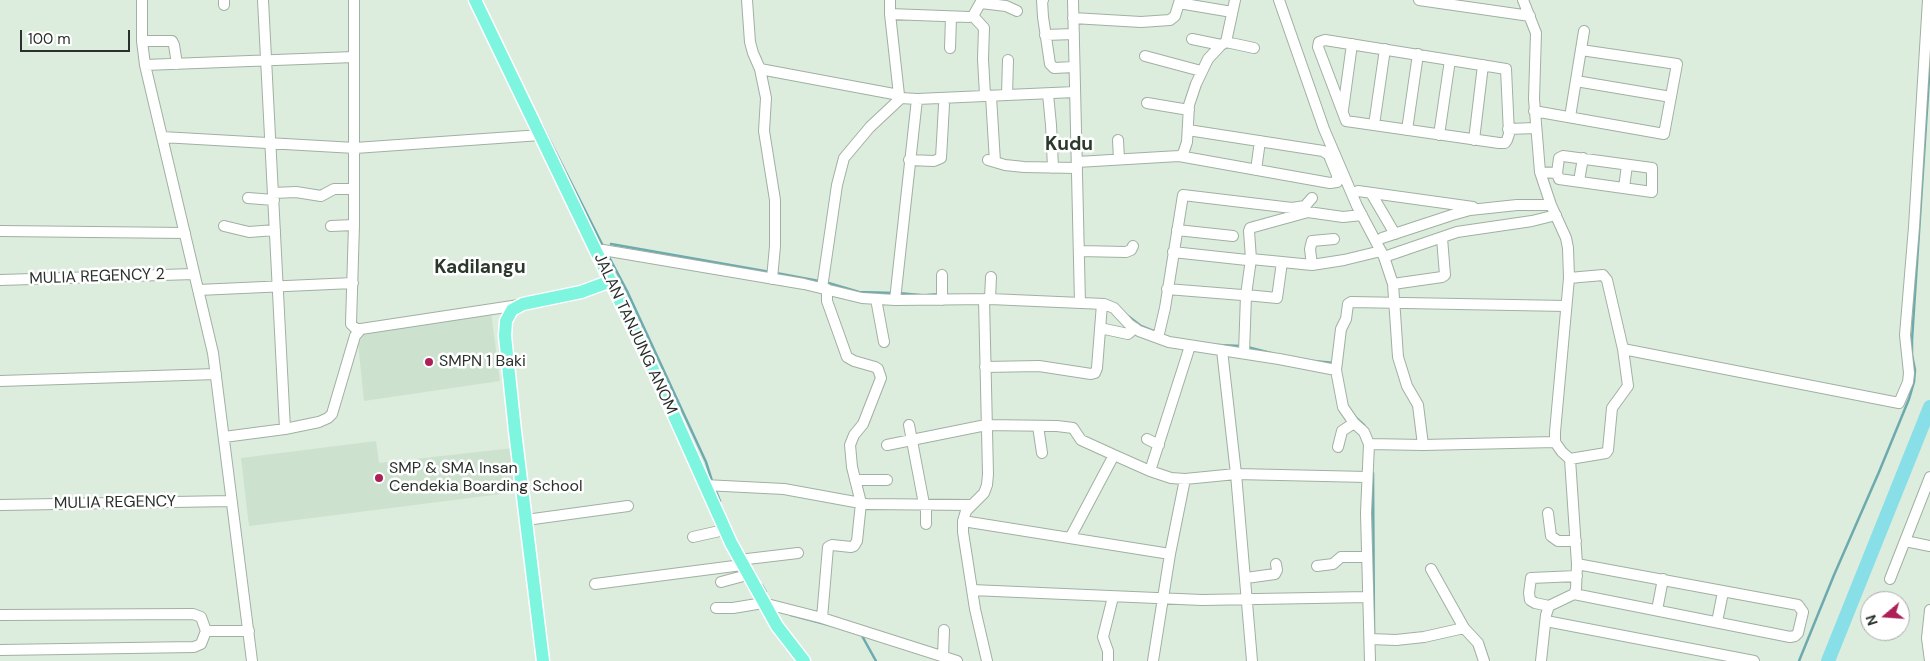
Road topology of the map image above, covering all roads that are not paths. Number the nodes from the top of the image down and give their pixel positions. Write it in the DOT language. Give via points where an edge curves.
graph roads {
  1 [pos="142,0"];
  2 [pos="263,0"];
  3 [pos="354,0"];
  4 [pos="476,0"];
  5 [pos="747,0"];
  6 [pos="890,0"];
  7 [pos="1042,0"];
  8 [pos="1073,0"];
  9 [pos="1235,0"];
  10 [pos="1279,0"];
  11 [pos="1419,0"];
  12 [pos="1523,0"];
  13 [pos="1928,0"];
  14 [pos="981,1"];
  15 [pos="1179,1"];
  16 [pos="1017,12"];
  17 [pos="1232,12"];
  18 [pos="890,14"];
  19 [pos="973,16"];
  20 [pos="1530,16"];
  21 [pos="951,17"];
  22 [pos="1073,18"];
  23 [pos="1584,31"];
  24 [pos="1074,34"];
  25 [pos="1045,35"];
  26 [pos="1192,39"];
  27 [pos="142,41"];
  28 [pos="1224,44"];
  29 [pos="1352,44"];
  30 [pos="950,48"];
  31 [pos="1254,48"];
  32 [pos="1385,49"];
  33 [pos="1581,50"];
  34 [pos="1418,54"];
  35 [pos="1144,56"];
  36 [pos="354,57"];
  37 [pos="1008,60"];
  38 [pos="1450,60"];
  39 [pos="265,61"];
  40 [pos="177,64"];
  41 [pos="145,65"];
  42 [pos="1483,65"];
  43 [pos="1074,67"];
  44 [pos="760,69"];
  45 [pos="1202,71"];
  46 [pos="1576,81"];
  47 [pos="1075,92"];
  48 [pos="1048,94"];
  49 [pos="988,95"];
  50 [pos="1007,95"];
  51 [pos="900,97"];
  52 [pos="1671,97"];
  53 [pos="917,99"];
  54 [pos="1147,103"];
  55 [pos="944,105"];
  56 [pos="1189,110"];
  57 [pos="1534,111"];
  58 [pos="1342,112"];
  59 [pos="1570,117"];
  60 [pos="1374,125"];
  61 [pos="1536,125"];
  62 [pos="1508,126"];
  63 [pos="1188,130"];
  64 [pos="1407,130"];
  65 [pos="1439,135"];
  66 [pos="541,136"];
  67 [pos="162,137"];
  68 [pos="1118,140"];
  69 [pos="1474,140"];
  70 [pos="1260,141"];
  71 [pos="270,144"];
  72 [pos="355,148"];
  73 [pos="1179,156"];
  74 [pos="1583,158"];
  75 [pos="1118,159"];
  76 [pos="909,160"];
  77 [pos="1077,165"];
  78 [pos="1627,165"];
  79 [pos="1053,168"];
  80 [pos="1256,170"];
  81 [pos="1540,172"];
  82 [pos="1557,173"];
  83 [pos="1579,181"];
  84 [pos="353,188"];
  85 [pos="1624,188"];
  86 [pos="1358,191"];
  87 [pos="1371,192"];
  88 [pos="273,196"];
  89 [pos="248,198"];
  90 [pos="1312,198"];
  91 [pos="1551,205"];
  92 [pos="1484,208"];
  93 [pos="1362,215"];
  94 [pos="1556,215"];
  95 [pos="354,225"];
  96 [pos="224,226"];
  97 [pos="331,226"];
  98 [pos="275,230"];
  99 [pos="1177,230"];
  100 [pos="0,231"];
  101 [pos="185,233"];
  102 [pos="1395,234"];
  103 [pos="1233,236"];
  104 [pos="1382,238"];
  105 [pos="1442,238"];
  106 [pos="1334,239"];
  107 [pos="1133,246"];
  108 [pos="603,250"];
  109 [pos="1079,251"];
  110 [pos="1173,252"];
  111 [pos="1382,254"];
  112 [pos="1249,259"];
  113 [pos="1282,262"];
  114 [pos="1312,265"];
  115 [pos="194,274"];
  116 [pos="773,275"];
  117 [pos="942,275"];
  118 [pos="991,278"];
  119 [pos="1569,278"];
  120 [pos="0,280"];
  121 [pos="611,280"];
  122 [pos="353,283"];
  123 [pos="1393,284"];
  124 [pos="824,285"];
  125 [pos="279,287"];
  126 [pos="1167,289"];
  127 [pos="198,290"];
  128 [pos="896,295"];
  129 [pos="1244,295"];
  130 [pos="942,296"];
  131 [pos="988,297"];
  132 [pos="876,298"];
  133 [pos="1080,300"];
  134 [pos="1394,302"];
  135 [pos="1102,304"];
  136 [pos="520,306"];
  137 [pos="1566,306"];
  138 [pos="1100,328"];
  139 [pos="1135,328"];
  140 [pos="360,329"];
  141 [pos="1159,335"];
  142 [pos="884,342"];
  143 [pos="1190,346"];
  144 [pos="1244,349"];
  145 [pos="1623,349"];
  146 [pos="1222,350"];
  147 [pos="1336,365"];
  148 [pos="985,367"];
  149 [pos="216,374"];
  150 [pos="0,381"];
  151 [pos="1354,423"];
  152 [pos="909,425"];
  153 [pos="986,425"];
  154 [pos="1038,426"];
  155 [pos="285,429"];
  156 [pos="224,437"];
  157 [pos="1147,439"];
  158 [pos="912,440"];
  159 [pos="1555,442"];
  160 [pos="887,444"];
  161 [pos="1371,444"];
  162 [pos="1158,445"];
  163 [pos="1423,445"];
  164 [pos="1338,447"];
  165 [pos="1042,453"];
  166 [pos="1114,455"];
  167 [pos="1570,459"];
  168 [pos="1150,471"];
  169 [pos="1236,474"];
  170 [pos="1368,477"];
  171 [pos="1930,477"];
  172 [pos="1185,479"];
  173 [pos="855,480"];
  174 [pos="887,480"];
  175 [pos="710,486"];
  176 [pos="231,501"];
  177 [pos="861,503"];
  178 [pos="925,504"];
  179 [pos="0,505"];
  180 [pos="971,505"];
  181 [pos="628,506"];
  182 [pos="1548,513"];
  183 [pos="526,520"];
  184 [pos="963,522"];
  185 [pos="926,524"];
  186 [pos="724,530"];
  187 [pos="693,536"];
  188 [pos="1070,538"];
  189 [pos="1576,541"];
  190 [pos="1906,541"];
  191 [pos="1930,546"];
  192 [pos="798,553"];
  193 [pos="1170,554"];
  194 [pos="1367,557"];
  195 [pos="1276,564"];
  196 [pos="1577,564"];
  197 [pos="1317,566"];
  198 [pos="743,567"];
  199 [pos="1430,569"];
  200 [pos="1577,576"];
  201 [pos="1246,578"];
  202 [pos="1664,579"];
  203 [pos="1890,579"];
  204 [pos="721,582"];
  205 [pos="595,584"];
  206 [pos="972,590"];
  207 [pos="1723,592"];
  208 [pos="1574,594"];
  209 [pos="1113,597"];
  210 [pos="1368,597"];
  211 [pos="1162,599"];
  212 [pos="1248,599"];
  213 [pos="763,603"];
  214 [pos="1549,606"];
  215 [pos="716,608"];
  216 [pos="1657,610"];
  217 [pos="1930,610"];
  218 [pos="0,615"];
  219 [pos="822,618"];
  220 [pos="1546,621"];
  221 [pos="1717,622"];
  222 [pos="1464,628"];
  223 [pos="249,630"];
  224 [pos="944,630"];
  225 [pos="206,632"];
  226 [pos="1370,640"];
  227 [pos="0,650"];
  228 [pos="943,657"];
  229 [pos="252,661"];
  230 [pos="543,661"];
  231 [pos="804,661"];
  232 [pos="957,661"];
  233 [pos="987,661"];
  234 [pos="1108,661"];
  235 [pos="1153,661"];
  236 [pos="1252,661"];
  237 [pos="1370,661"];
  238 [pos="1484,661"];
  239 [pos="1541,661"];
  240 [pos="1754,661"];
  241 [pos="1930,661"];
  1 -- 27 [label="street"];
  2 -- 39 [label="street"];
  3 -- 36 [label="street"];
  4 -- 66 [label="main road, JALAN TANJUNG ANOM"];
  5 -- 44 [label="street" via="750,42"];
  6 -- 18 [label="street"];
  7 -- 25 [label="street"];
  8 -- 22 [label="street"];
  9 -- 17 [label="street"];
  10 -- 93 [label="street" via="1324,129"];
  11 -- 20 [label="street"];
  12 -- 20 [label="street"];
  13 -- 145 [label="street" via="1905,335 1909,373 1899,403"];
  14 -- 16 [label="street" via="1006,6"];
  14 -- 19 [label="street"];
  15 -- 17 [label="street"];
  15 -- 22 [label="street" via="1176,16 1170,20 1142,22"];
  17 -- 28 [label="street"];
  18 -- 21 [label="street"];
  18 -- 51 [label="street"];
  19 -- 21 [label="street"];
  19 -- 49 [label="street" via="984,28 983,59"];
  20 -- 57 [label="street" via="1536,38"];
  21 -- 30 [label="street"];
  22 -- 24 [label="street"];
  23 -- 33 [label="street"];
  24 -- 25 [label="street"];
  24 -- 43 [label="street"];
  25 -- 43 [label="street" via="1052,67"];
  26 -- 28 [label="street"];
  27 -- 40 [label="street" via="172,41"];
  27 -- 41 [label="street"];
  28 -- 31 [label="street"];
  28 -- 45 [label="street" via="1208,59"];
  29 -- 32 [label="street"];
  29 -- 58 [label="street"];
  29 -- 58 [label="street" via="1325,40 1318,44"];
  32 -- 34 [label="street"];
  32 -- 60 [label="street"];
  33 -- 46 [label="street"];
  33 -- 52 [label="street" via="1677,64"];
  34 -- 38 [label="street"];
  34 -- 64 [label="street"];
  35 -- 45 [label="street"];
  36 -- 39 [label="street"];
  36 -- 72 [label="street"];
  37 -- 50 [label="street"];
  38 -- 42 [label="street"];
  38 -- 65 [label="street"];
  39 -- 40 [label="street"];
  39 -- 71 [label="street"];
  40 -- 41 [label="street"];
  41 -- 67 [label="street"];
  42 -- 62 [label="street" via="1506,69"];
  42 -- 69 [label="street"];
  43 -- 47 [label="street"];
  44 -- 51 [label="street"];
  44 -- 116 [label="street" via="766,98 764,131 775,200"];
  45 -- 56 [label="street"];
  46 -- 52 [label="street"];
  46 -- 59 [label="street"];
  47 -- 48 [label="street"];
  47 -- 77 [label="street"];
  48 -- 50 [label="street"];
  48 -- 79 [label="street"];
  49 -- 50 [label="street"];
  49 -- 53 [label="street"];
  49 -- 79 [label="street" via="991,161"];
  51 -- 53 [label="street"];
  51 -- 124 [label="street" via="844,158 837,185"];
  52 -- 59 [label="street" via="1664,134"];
  53 -- 76 [label="street"];
  54 -- 56 [label="street"];
  55 -- 76 [label="street" via="941,158 934,161"];
  56 -- 63 [label="street"];
  57 -- 59 [label="street"];
  57 -- 61 [label="street"];
  58 -- 60 [label="street" via="1346,121"];
  60 -- 64 [label="street"];
  61 -- 62 [label="street"];
  61 -- 81 [label="street"];
  62 -- 69 [label="street" via="1505,143"];
  63 -- 70 [label="street"];
  63 -- 73 [label="street" via="1185,149"];
  64 -- 65 [label="street"];
  65 -- 69 [label="street"];
  66 -- 72 [label="street"];
  66 -- 108 [label="main road, JALAN TANJUNG ANOM"];
  67 -- 71 [label="street"];
  67 -- 101 [label="street"];
  68 -- 75 [label="street"];
  70 -- 80 [label="street"];
  70 -- 80 [label="street" via="1326,153 1338,179 1330,183"];
  71 -- 72 [label="street"];
  71 -- 88 [label="street"];
  72 -- 84 [label="street"];
  73 -- 75 [label="street"];
  73 -- 80 [label="street"];
  74 -- 78 [label="street"];
  74 -- 82 [label="street" via="1561,156"];
  74 -- 83 [label="street"];
  75 -- 77 [label="street"];
  76 -- 128 [label="street"];
  77 -- 79 [label="street"];
  77 -- 109 [label="street"];
  78 -- 85 [label="street"];
  78 -- 85 [label="street" via="1652,168 1652,192"];
  81 -- 82 [label="street"];
  81 -- 91 [label="street"];
  82 -- 83 [label="street" via="1559,179"];
  83 -- 85 [label="street"];
  84 -- 88 [label="street" via="334,189 321,196 296,192"];
  84 -- 95 [label="street"];
  86 -- 87 [label="street"];
  87 -- 92 [label="street"];
  87 -- 102 [label="street"];
  88 -- 89 [label="street"];
  88 -- 98 [label="street"];
  90 -- 99 [label="street" via="1305,206 1292,208 1183,195"];
  91 -- 92 [label="street"];
  91 -- 94 [label="street"];
  92 -- 102 [label="street" via="1452,214"];
  93 -- 111 [label="street"];
  93 -- 112 [label="street" via="1343,217 1308,212 1251,227"];
  94 -- 105 [label="street" via="1464,231"];
  94 -- 119 [label="street" via="1567,243"];
  95 -- 97 [label="street"];
  95 -- 122 [label="street"];
  96 -- 98 [label="street" via="249,232"];
  98 -- 125 [label="street"];
  99 -- 103 [label="street"];
  99 -- 110 [label="street"];
  100 -- 101 [label="street"];
  101 -- 115 [label="street"];
  102 -- 104 [label="street"];
  105 -- 111 [label="street"];
  105 -- 123 [label="street" via="1445,275"];
  106 -- 114 [label="street" via="1312,241"];
  107 -- 109 [label="street" via="1126,252"];
  108 -- 116 [label="street"];
  108 -- 121 [label="main road, JALAN TANJUNG ANOM"];
  109 -- 133 [label="street"];
  110 -- 112 [label="street"];
  110 -- 126 [label="street"];
  111 -- 114 [label="street"];
  111 -- 123 [label="street"];
  112 -- 113 [label="street"];
  112 -- 129 [label="street"];
  113 -- 114 [label="street"];
  113 -- 129 [label="street" via="1277,298"];
  115 -- 120 [label="street, MULIA REGENCY 2"];
  115 -- 127 [label="street"];
  116 -- 124 [label="street"];
  117 -- 130 [label="street"];
  118 -- 131 [label="street"];
  119 -- 137 [label="street"];
  119 -- 145 [label="street" via="1605,277"];
  121 -- 136 [label="main road" via="581,292"];
  121 -- 175 [label="main road, JALAN TANJUNG ANOM"];
  122 -- 125 [label="street"];
  122 -- 140 [label="street" via="351,324"];
  123 -- 134 [label="street"];
  124 -- 132 [label="street" via="862,298"];
  124 -- 173 [label="street" via="826,301 848,356 872,366 880,374 863,424 850,446"];
  125 -- 127 [label="street"];
  125 -- 155 [label="street"];
  126 -- 129 [label="street"];
  126 -- 141 [label="street"];
  127 -- 149 [label="street"];
  128 -- 130 [label="street"];
  128 -- 132 [label="street"];
  129 -- 144 [label="street"];
  130 -- 131 [label="street"];
  131 -- 133 [label="street"];
  131 -- 148 [label="street"];
  132 -- 142 [label="street"];
  133 -- 135 [label="street"];
  134 -- 137 [label="street"];
  134 -- 147 [label="street" via="1349,303"];
  134 -- 163 [label="street" via="1398,357 1407,386 1418,405"];
  135 -- 138 [label="street"];
  135 -- 139 [label="street" via="1114,308"];
  136 -- 140 [label="street"];
  136 -- 183 [label="main road" via="509,314 505,329"];
  137 -- 159 [label="street"];
  138 -- 139 [label="street" via="1128,334"];
  138 -- 148 [label="street" via="1097,368 1093,374 1039,366"];
  139 -- 141 [label="street"];
  140 -- 155 [label="street" via="355,336 332,414 319,422"];
  141 -- 143 [label="street"];
  143 -- 146 [label="street"];
  143 -- 162 [label="street"];
  144 -- 146 [label="street"];
  144 -- 147 [label="street"];
  145 -- 167 [label="street" via="1628,386 1612,408 1608,450 1601,455"];
  146 -- 169 [label="street"];
  147 -- 151 [label="street" via="1343,407"];
  148 -- 153 [label="street"];
  149 -- 150 [label="street"];
  149 -- 156 [label="street"];
  151 -- 161 [label="street"];
  151 -- 164 [label="street" via="1342,431"];
  152 -- 158 [label="street"];
  153 -- 154 [label="street"];
  153 -- 158 [label="street"];
  153 -- 180 [label="street" via="987,485 984,493"];
  154 -- 165 [label="street"];
  154 -- 166 [label="street" via="1073,428 1081,440"];
  155 -- 156 [label="street"];
  156 -- 176 [label="street"];
  157 -- 162 [label="street"];
  158 -- 160 [label="street"];
  158 -- 178 [label="street"];
  159 -- 163 [label="street"];
  159 -- 167 [label="street"];
  161 -- 163 [label="street"];
  161 -- 170 [label="street"];
  162 -- 168 [label="street"];
  166 -- 168 [label="street"];
  166 -- 188 [label="street"];
  167 -- 189 [label="street"];
  168 -- 172 [label="street"];
  169 -- 170 [label="street"];
  169 -- 172 [label="street"];
  169 -- 201 [label="street"];
  170 -- 194 [label="street"];
  171 -- 190 [label="street"];
  172 -- 193 [label="street"];
  173 -- 174 [label="street"];
  173 -- 177 [label="street"];
  175 -- 177 [label="street" via="784,489"];
  175 -- 186 [label="main road, JALAN TANJUNG ANOM"];
  176 -- 179 [label="street, MULIA REGENCY"];
  176 -- 223 [label="street"];
  177 -- 178 [label="street"];
  177 -- 219 [label="street" via="856,544 851,547 830,546 826,550"];
  178 -- 180 [label="street"];
  178 -- 185 [label="street"];
  180 -- 184 [label="street"];
  181 -- 183 [label="street"];
  182 -- 189 [label="street" via="1552,536 1558,541"];
  183 -- 230 [label="main road"];
  184 -- 188 [label="street"];
  184 -- 206 [label="street"];
  186 -- 187 [label="street"];
  186 -- 198 [label="main road, JALAN TANJUNG ANOM"];
  188 -- 193 [label="street"];
  189 -- 196 [label="street"];
  190 -- 191 [label="street"];
  190 -- 203 [label="street"];
  192 -- 198 [label="street"];
  193 -- 211 [label="street"];
  194 -- 197 [label="street" via="1341,557 1334,564"];
  194 -- 210 [label="street"];
  195 -- 201 [label="street" via="1275,574"];
  196 -- 200 [label="street"];
  196 -- 202 [label="street"];
  198 -- 204 [label="street"];
  198 -- 205 [label="street"];
  198 -- 213 [label="main road, JALAN TANJUNG ANOM"];
  199 -- 222 [label="street"];
  200 -- 208 [label="street"];
  200 -- 214 [label="street" via="1530,578 1530,600"];
  201 -- 212 [label="street"];
  202 -- 207 [label="street"];
  202 -- 216 [label="street"];
  206 -- 209 [label="street"];
  206 -- 233 [label="street"];
  207 -- 221 [label="street"];
  207 -- 221 [label="street" via="1798,605 1803,612 1798,633 1794,636"];
  208 -- 214 [label="street"];
  208 -- 216 [label="street"];
  209 -- 211 [label="street"];
  209 -- 234 [label="street" via="1103,637"];
  210 -- 212 [label="street"];
  210 -- 226 [label="street"];
  211 -- 212 [label="street"];
  211 -- 235 [label="street"];
  212 -- 236 [label="street"];
  213 -- 215 [label="street"];
  213 -- 219 [label="street"];
  213 -- 231 [label="main road, JALAN TANJUNG ANOM"];
  214 -- 220 [label="street"];
  216 -- 221 [label="street"];
  217 -- 241 [label="street" via="1927,638"];
  218 -- 225 [label="street" via="193,614 201,617"];
  219 -- 228 [label="street"];
  220 -- 239 [label="street"];
  220 -- 240 [label="street"];
  222 -- 226 [label="street" via="1424,637"];
  222 -- 238 [label="street" via="1478,643"];
  223 -- 225 [label="street"];
  223 -- 229 [label="street"];
  224 -- 228 [label="street"];
  225 -- 227 [label="street" via="201,644 194,647"];
  226 -- 237 [label="street"];
  228 -- 232 [label="street"];
}
